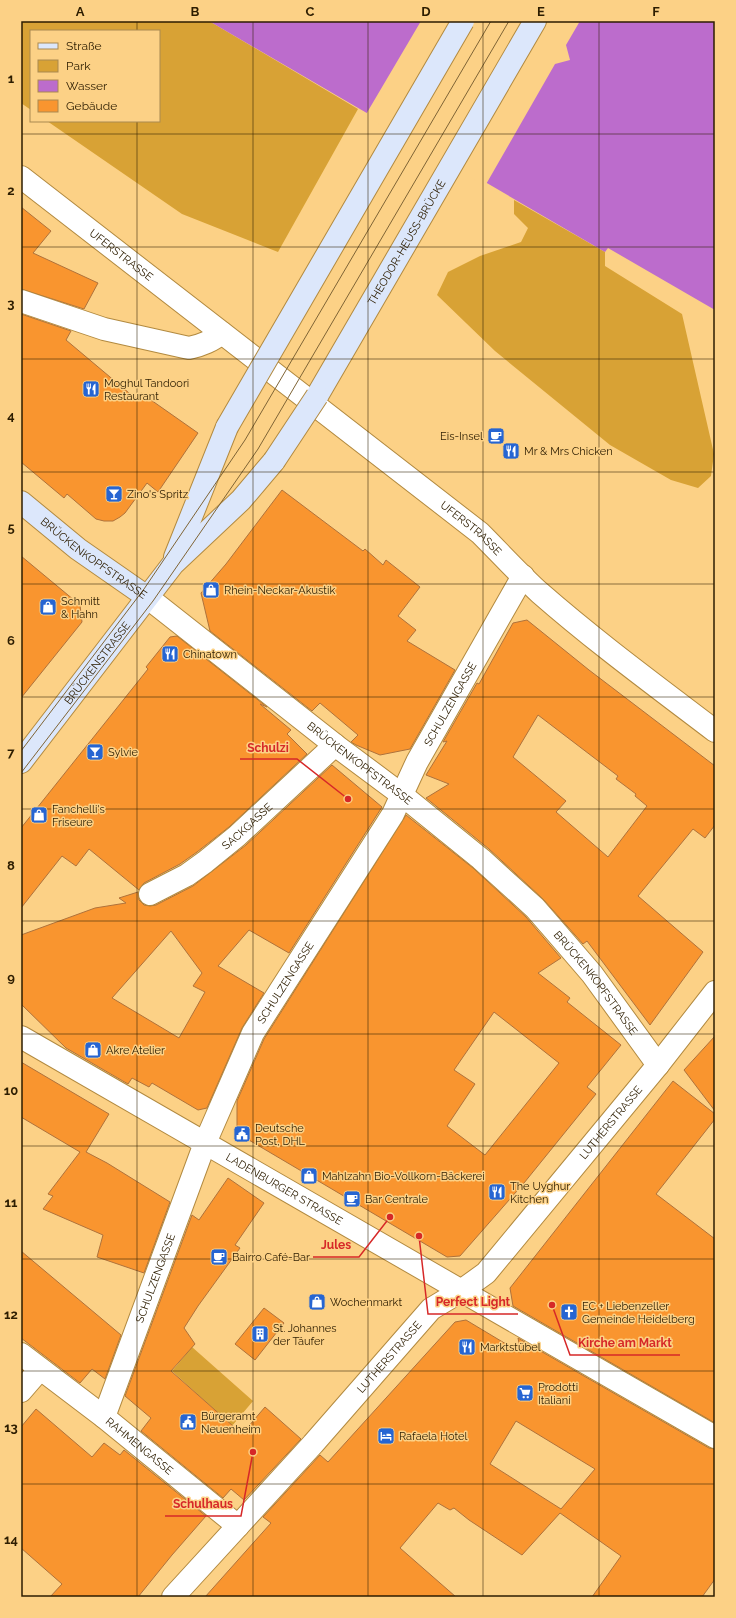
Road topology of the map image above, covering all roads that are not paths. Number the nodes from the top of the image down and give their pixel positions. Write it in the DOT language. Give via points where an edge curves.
graph roads {
  1 [pos="463,21"];
  2 [pos="535,21"];
  3 [pos="21,177"];
  4 [pos="21,301"];
  5 [pos="222,333"];
  6 [pos="274,461"];
  7 [pos="21,502"];
  8 [pos="173,564"];
  9 [pos="523,576"];
  10 [pos="147,597"];
  11 [pos="715,731"];
  12 [pos="334,745"];
  13 [pos="21,762"];
  14 [pos="402,795"];
  15 [pos="150,894"];
  16 [pos="715,992"];
  17 [pos="21,1037"];
  18 [pos="658,1065"];
  19 [pos="205,1143"];
  20 [pos="461,1291"];
  21 [pos="21,1354"];
  22 [pos="40,1370"];
  23 [pos="21,1390"];
  24 [pos="104,1417"];
  25 [pos="715,1437"];
  26 [pos="238,1526"];
  27 [pos="173,1597"];
  1 -- 8 [label="main road, BRÜCKENSTRASSE, bridge" via="227,427"];
  2 -- 6 [label="main road, THEODOR-HEUSS-BRÜCKE, bridge" via="317,396"];
  3 -- 5 [label="street, UFERSTRASSE"];
  4 -- 5 [label="street" via="104,330 190,348 212,341"];
  5 -- 9 [label="street, UFERSTRASSE" via="480,533"];
  6 -- 8 [label="main road, BRÜCKENSTRASSE" via="241,500"];
  7 -- 10 [label="main road, BRÜCKENKOPFSTRASSE" via="78,549"];
  8 -- 10 [label="main road, BRÜCKENSTRASSE"];
  9 -- 11 [label="street, UFERSTRASSE" via="538,592 584,630"];
  9 -- 14 [label="street, SCHULZENGASSE" via="417,762"];
  10 -- 12 [label="street, BRÜCKENKOPFSTRASSE"];
  10 -- 13 [label="main road, BRÜCKENSTRASSE"];
  12 -- 14 [label="street, BRÜCKENKOPFSTRASSE"];
  12 -- 15 [label="street, SACKGASSE" via="237,836 205,862 187,875"];
  14 -- 18 [label="street, BRÜCKENKOPFSTRASSE" via="481,859 535,908 592,974"];
  14 -- 19 [label="street, SCHULZENGASSE" via="394,814 253,1032"];
  16 -- 18 [label="street, LUTHERSTRASSE"];
  17 -- 19 [label="street, LADENBURGER STRASSE"];
  18 -- 20 [label="street, LUTHERSTRASSE" via="486,1272"];
  19 -- 20 [label="street, LADENBURGER STRASSE"];
  19 -- 24 [label="street, SCHULZENGASSE"];
  20 -- 25 [label="street, LADENBURGER STRASSE"];
  20 -- 26 [label="street, LUTHERSTRASSE" via="431,1309"];
  21 -- 22 [label="street, RAHMENGASSE"];
  22 -- 23 [label="street"];
  22 -- 24 [label="street, RAHMENGASSE"];
  24 -- 26 [label="street, RAHMENGASSE"];
  26 -- 27 [label="street, LUTHERSTRASSE"];
}
